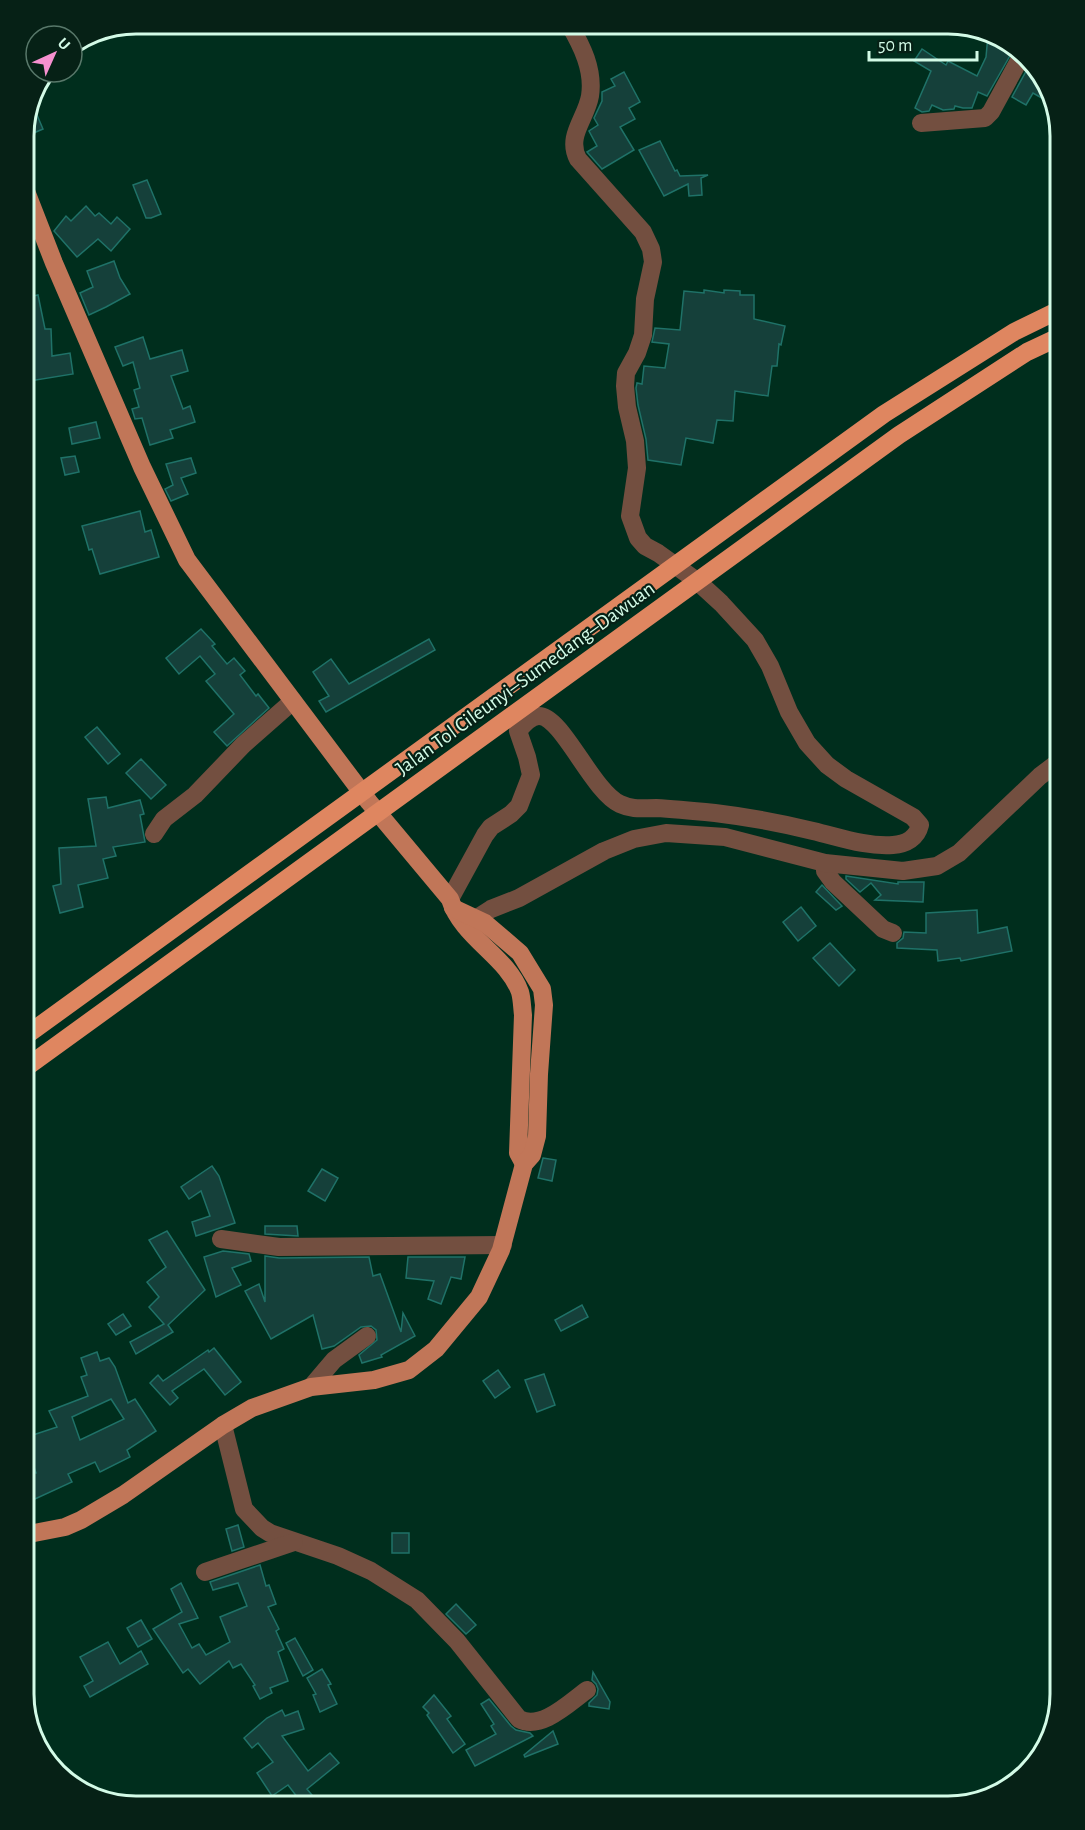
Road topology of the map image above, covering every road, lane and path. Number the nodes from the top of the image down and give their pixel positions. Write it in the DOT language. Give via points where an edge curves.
graph roads {
  1 [pos="574,35"];
  2 [pos="1018,62"];
  3 [pos="921,123"];
  4 [pos="35,214"];
  5 [pos="1050,314"];
  6 [pos="1050,341"];
  7 [pos="884,414"];
  8 [pos="899,435"];
  9 [pos="293,702"];
  10 [pos="1050,768"];
  11 [pos="154,834"];
  12 [pos="825,863"];
  13 [pos="452,904"];
  14 [pos="470,922"];
  15 [pos="893,933"];
  16 [pos="34,1029"];
  17 [pos="34,1062"];
  18 [pos="524,1164"];
  19 [pos="221,1239"];
  20 [pos="503,1245"];
  21 [pos="367,1336"];
  22 [pos="310,1387"];
  23 [pos="223,1425"];
  24 [pos="34,1533"];
  25 [pos="294,1542"];
  26 [pos="205,1572"];
  27 [pos="587,1690"];
  1 -- 13 [label="street" via="586,59 590,94 573,148 578,159 643,232 653,262 643,334 638,353 626,373 625,386 637,468 630,506 633,528 645,546 697,581 755,640 789,712 807,743 827,765 920,825 908,842 866,844 739,816 693,810 634,810 618,804 595,783 563,734 549,718 538,716 518,731 531,776 519,806 490,827"];
  2 -- 3 [label="street" via="992,112 984,118"];
  4 -- 9 [label="main road" via="183,551"];
  5 -- 7 [label="highway, Jalan Tol Cileunyi–Sumedang–Dawuan" via="1014,332"];
  6 -- 8 [label="highway, Jalan Tol Cileunyi–Sumedang–Dawuan"];
  7 -- 8 [label="street"];
  7 -- 16 [label="highway, Jalan Tol Cileunyi–Sumedang–Dawuan"];
  8 -- 17 [label="highway, Jalan Tol Cileunyi–Sumedang–Dawuan"];
  9 -- 11 [label="street" via="243,745 195,795 164,819"];
  9 -- 13 [label="main road"];
  10 -- 12 [label="street" via="959,853 937,866 903,871"];
  12 -- 14 [label="street" via="725,837 666,833 634,839 604,851"];
  12 -- 15 [label="street" via="825,871 833,882 883,929"];
  13 -- 14 [label="main road"];
  14 -- 18 [label="main road" via="521,995 518,1153"];
  14 -- 18 [label="main road" via="485,923 520,953 543,989 537,1136 532,1155"];
  18 -- 20 [label="main road"];
  19 -- 20 [label="street" via="279,1246"];
  20 -- 22 [label="main road" via="479,1297 464,1317 436,1349 409,1370 374,1380"];
  21 -- 22 [label="street" via="334,1360"];
  22 -- 23 [label="main road" via="252,1408"];
  23 -- 24 [label="main road" via="123,1496 65,1527"];
  23 -- 25 [label="street" via="244,1509 262,1528"];
  25 -- 26 [label="street"];
  25 -- 27 [label="street" via="338,1556 417,1600 525,1722 544,1720"];
}
